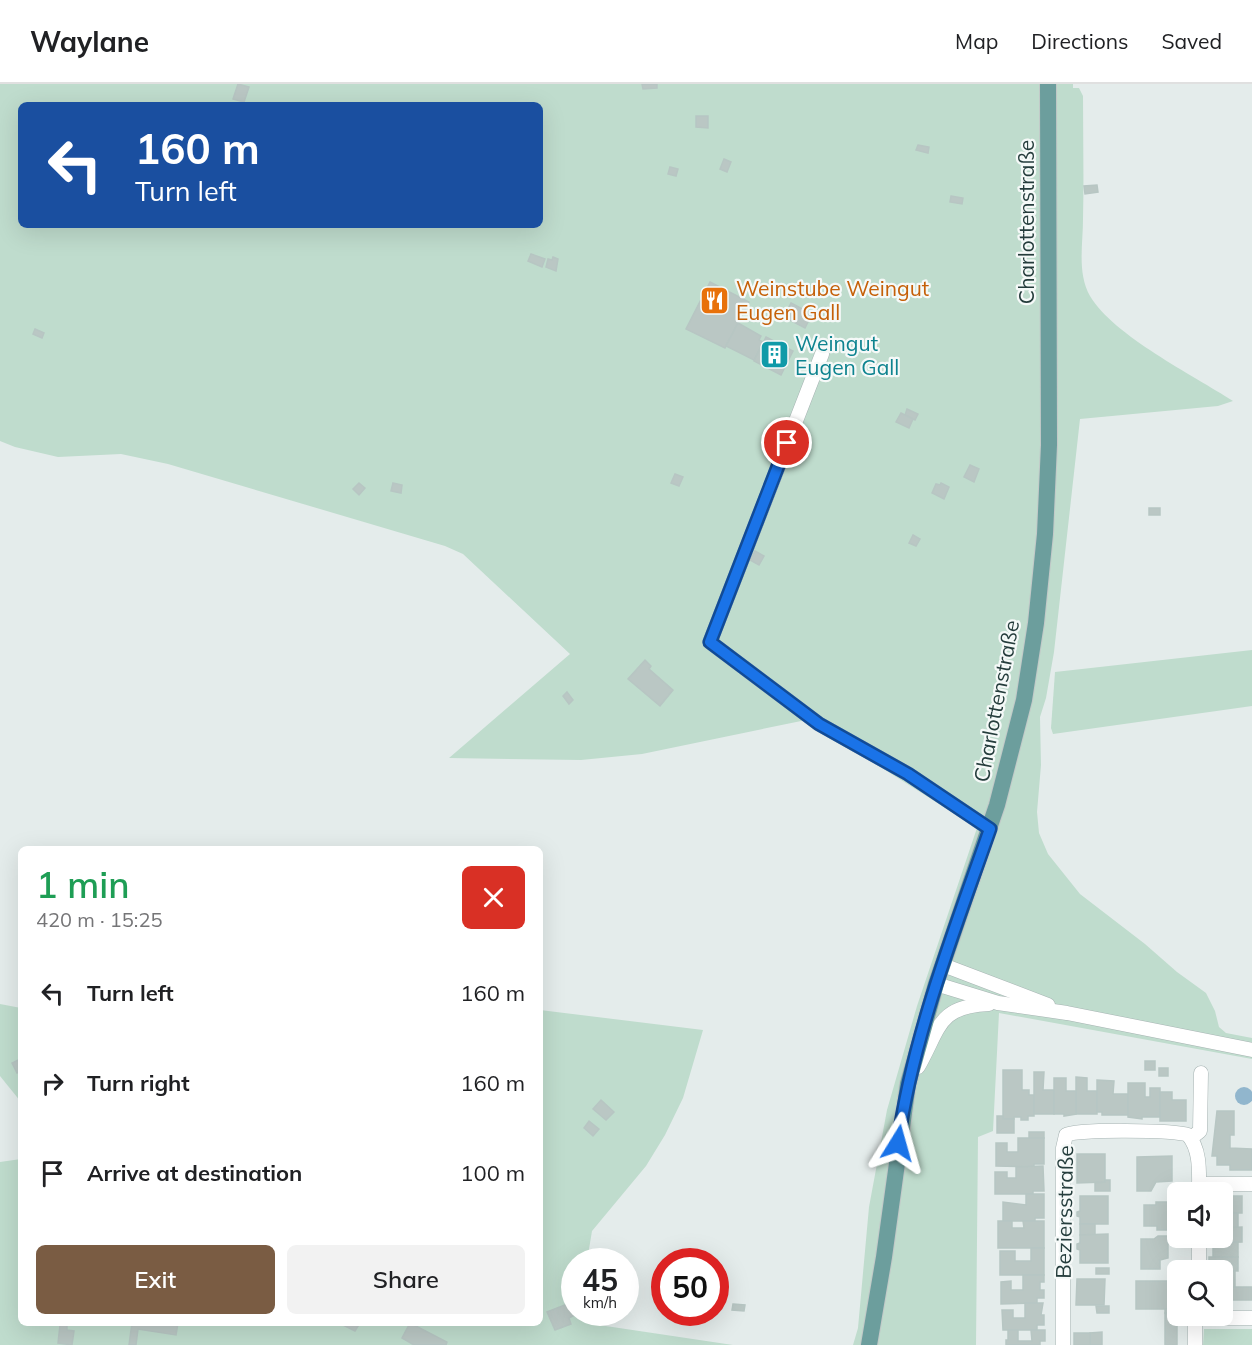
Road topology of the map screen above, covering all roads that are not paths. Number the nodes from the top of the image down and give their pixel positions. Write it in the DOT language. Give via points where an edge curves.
graph roads {
  1 [pos="1048,84"];
  2 [pos="822,354"];
  3 [pos="990,829"];
  4 [pos="943,965"];
  5 [pos="936,984"];
  6 [pos="998,1003"];
  7 [pos="1067,1013"];
  8 [pos="1252,1050"];
  9 [pos="1201,1073"];
  10 [pos="908,1084"];
  11 [pos="1191,1138"];
  12 [pos="1199,1182"];
  13 [pos="1252,1184"];
  14 [pos="1233,1185"];
  15 [pos="1233,1318"];
  16 [pos="1252,1318"];
  17 [pos="1195,1326"];
  18 [pos="869,1345"];
  19 [pos="1063,1345"];
  20 [pos="1195,1345"];
  1 -- 3 [label="main road, Charlottenstraße" via="1049,445 1045,534 1024,700"];
  2 -- 3 [label="street" via="710,642 819,724 908,774"];
  3 -- 4 [label="main road, Charlottenstraße"];
  4 -- 5 [label="main road, Charlottenstraße"];
  4 -- 7 [label="street"];
  5 -- 6 [label="street"];
  5 -- 10 [label="main road, Charlottenstraße"];
  6 -- 7 [label="street"];
  6 -- 10 [label="street" via="972,1004 948,1014"];
  7 -- 8 [label="street"];
  9 -- 11 [label="street" via="1200,1131"];
  10 -- 18 [label="main road, Charlottenstraße"];
  11 -- 12 [label="street" via="1196,1146"];
  11 -- 19 [label="street, Beziersstraße" via="1182,1132 1066,1135"];
  13 -- 14 [label="street"];
  15 -- 16 [label="street"];
  17 -- 20 [label="street"];
}
